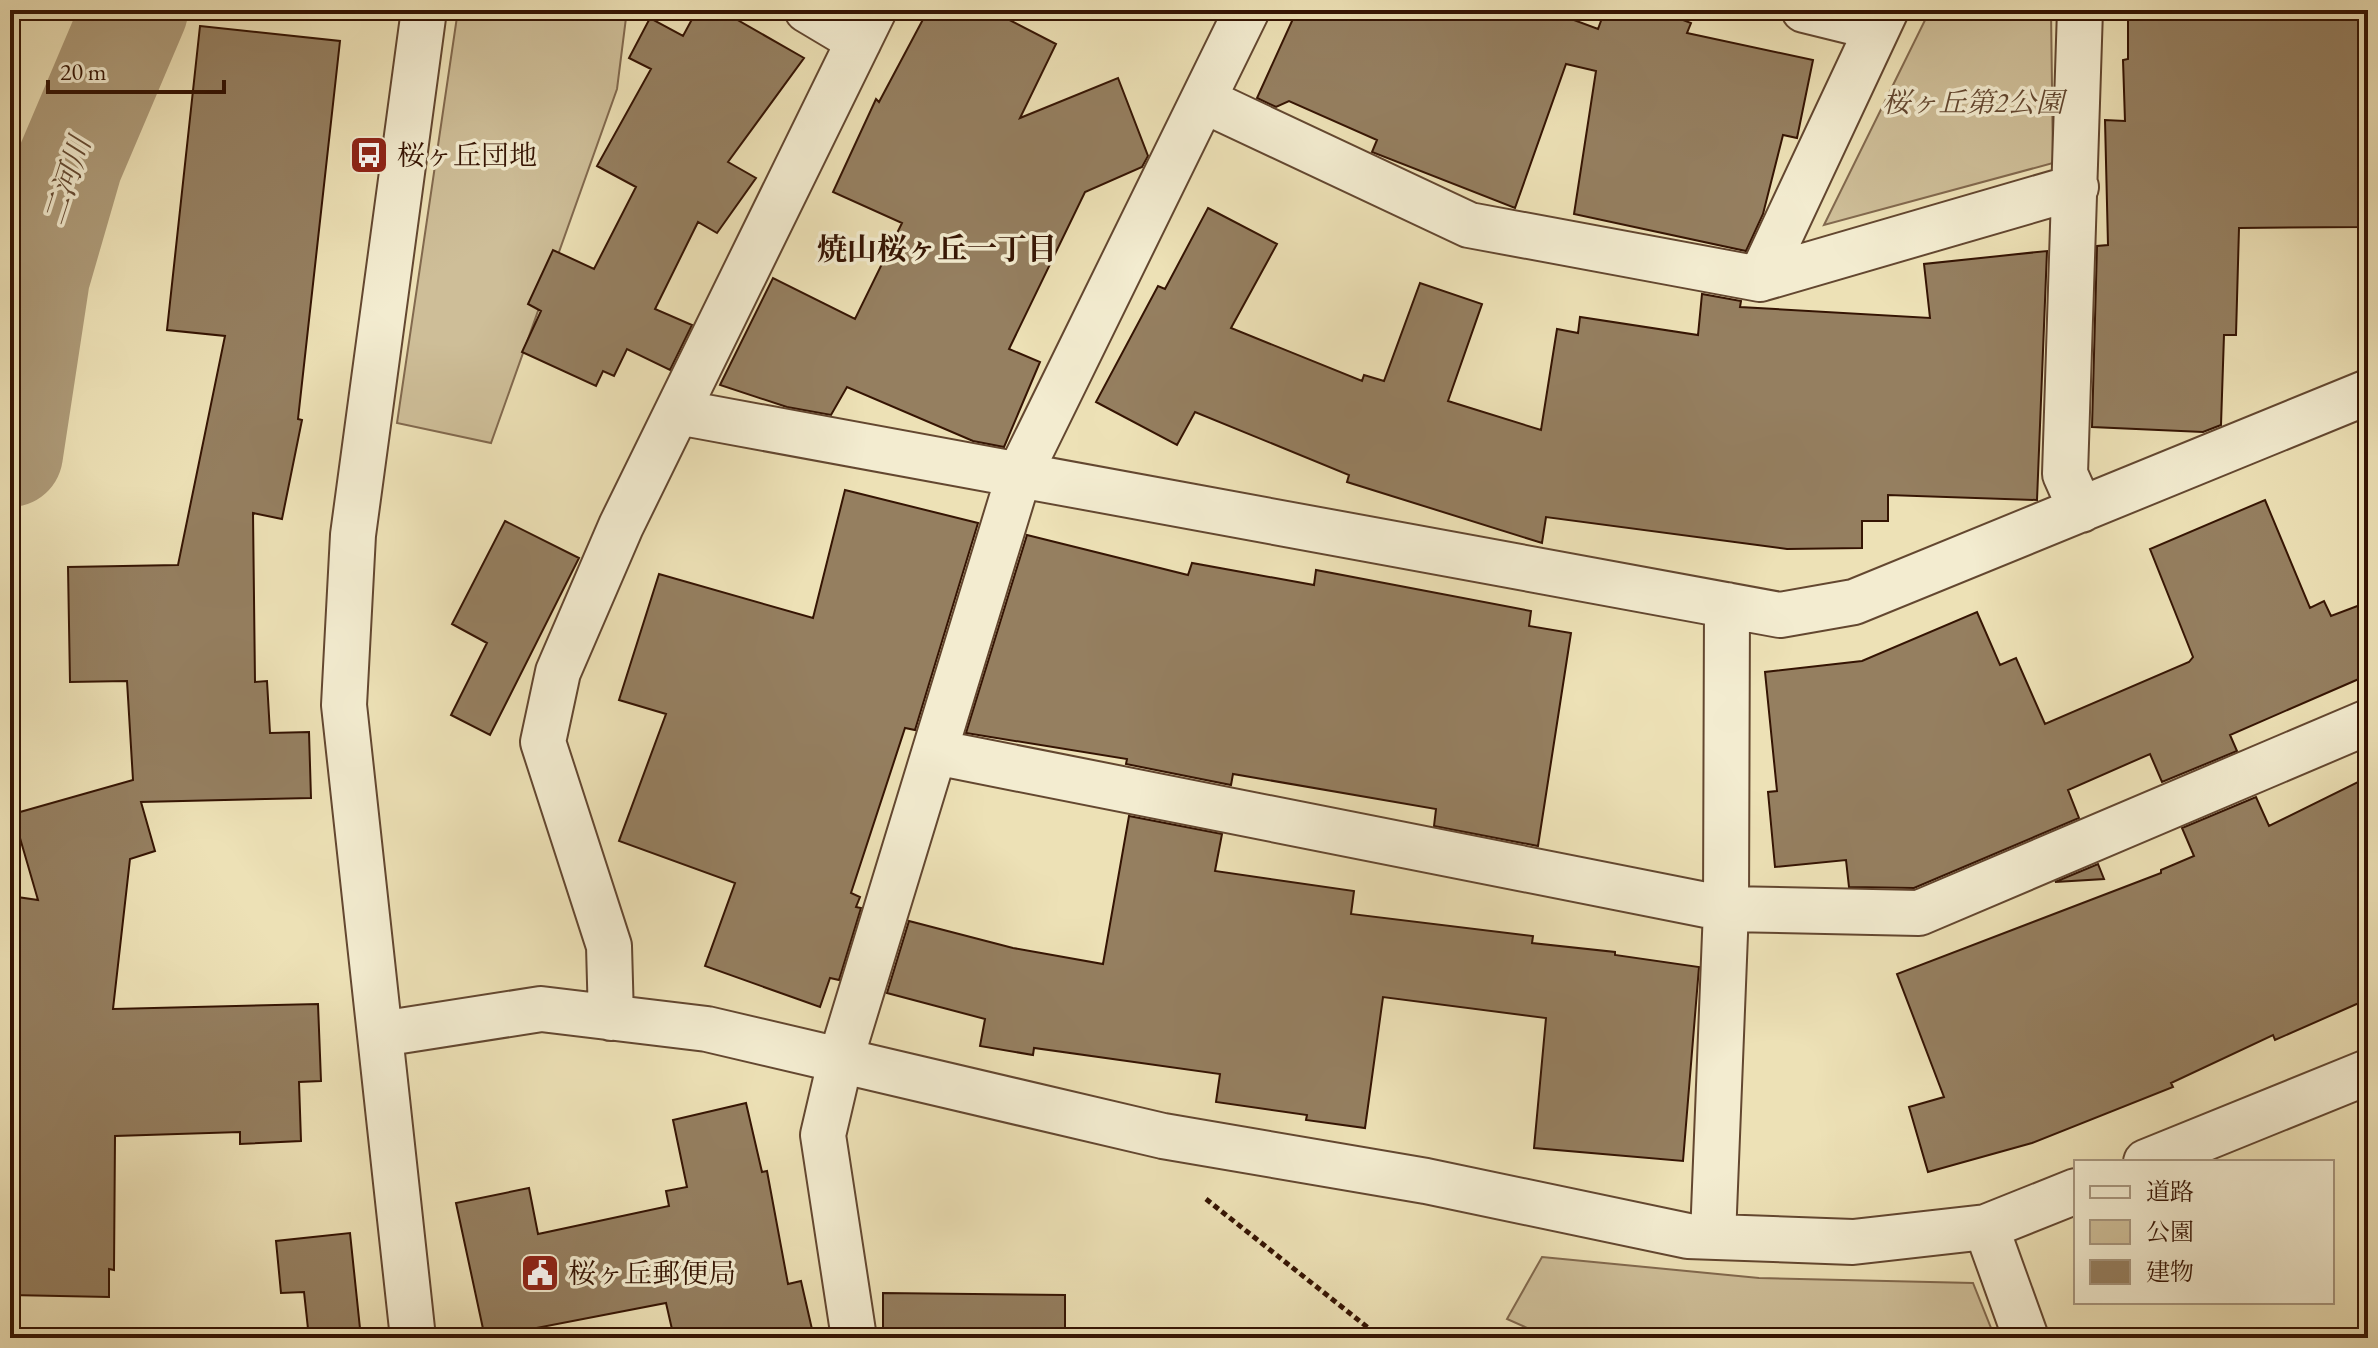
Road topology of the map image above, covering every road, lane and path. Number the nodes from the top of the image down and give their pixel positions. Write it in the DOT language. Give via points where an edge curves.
graph roads {
  1 [pos="424,10"];
  2 [pos="807,10"];
  3 [pos="1247,10"];
  4 [pos="1804,10"];
  5 [pos="2080,10"];
  6 [pos="1882,19"];
  7 [pos="867,26"];
  8 [pos="1203,100"];
  9 [pos="2076,187"];
  10 [pos="1760,279"];
  11 [pos="2368,392"];
  12 [pos="678,412"];
  13 [pos="1019,475"];
  14 [pos="2081,510"];
  15 [pos="1727,605"];
  16 [pos="2368,722"];
  17 [pos="935,752"];
  18 [pos="1726,909"];
  19 [pos="611,1018"];
  20 [pos="381,1034"];
  21 [pos="841,1058"];
  22 [pos="2368,1072"];
  23 [pos="1185,1140"];
  24 [pos="2151,1160"];
  25 [pos="2074,1192"];
  26 [pos="1986,1227"];
  27 [pos="1713,1237"];
  28 [pos="413,1338"];
  29 [pos="854,1338"];
  30 [pos="1381,1338"];
  31 [pos="2026,1338"];
  1 -- 20 [label="street" via="353,535 344,705"];
  2 -- 7 [label="street"];
  3 -- 8 [label="street"];
  4 -- 6 [label="street"];
  5 -- 9 [label="street"];
  6 -- 10 [label="street"];
  7 -- 12 [label="street"];
  8 -- 10 [label="street" via="1469,225"];
  8 -- 13 [label="street"];
  9 -- 10 [label="street"];
  9 -- 14 [label="street" via="2065,474"];
  11 -- 14 [label="street"];
  12 -- 13 [label="street"];
  12 -- 19 [label="street" via="558,672 543,742 609,946"];
  13 -- 15 [label="street"];
  13 -- 17 [label="street"];
  14 -- 15 [label="street" via="1854,602 1780,615"];
  15 -- 18 [label="street"];
  16 -- 18 [label="street" via="1919,913"];
  17 -- 18 [label="street"];
  17 -- 21 [label="street"];
  18 -- 27 [label="street"];
  19 -- 20 [label="street" via="541,1009"];
  19 -- 21 [label="street" via="707,1029"];
  20 -- 28 [label="street"];
  21 -- 23 [label="street"];
  21 -- 29 [label="street" via="823,1135"];
  22 -- 24 [label="street"];
  23 -- 27 [label="street"];
  23 -- 30 [label="path" via="1193,1189"];
  25 -- 26 [label="street"];
  26 -- 27 [label="street" via="1853,1242"];
  26 -- 31 [label="street"];
}
